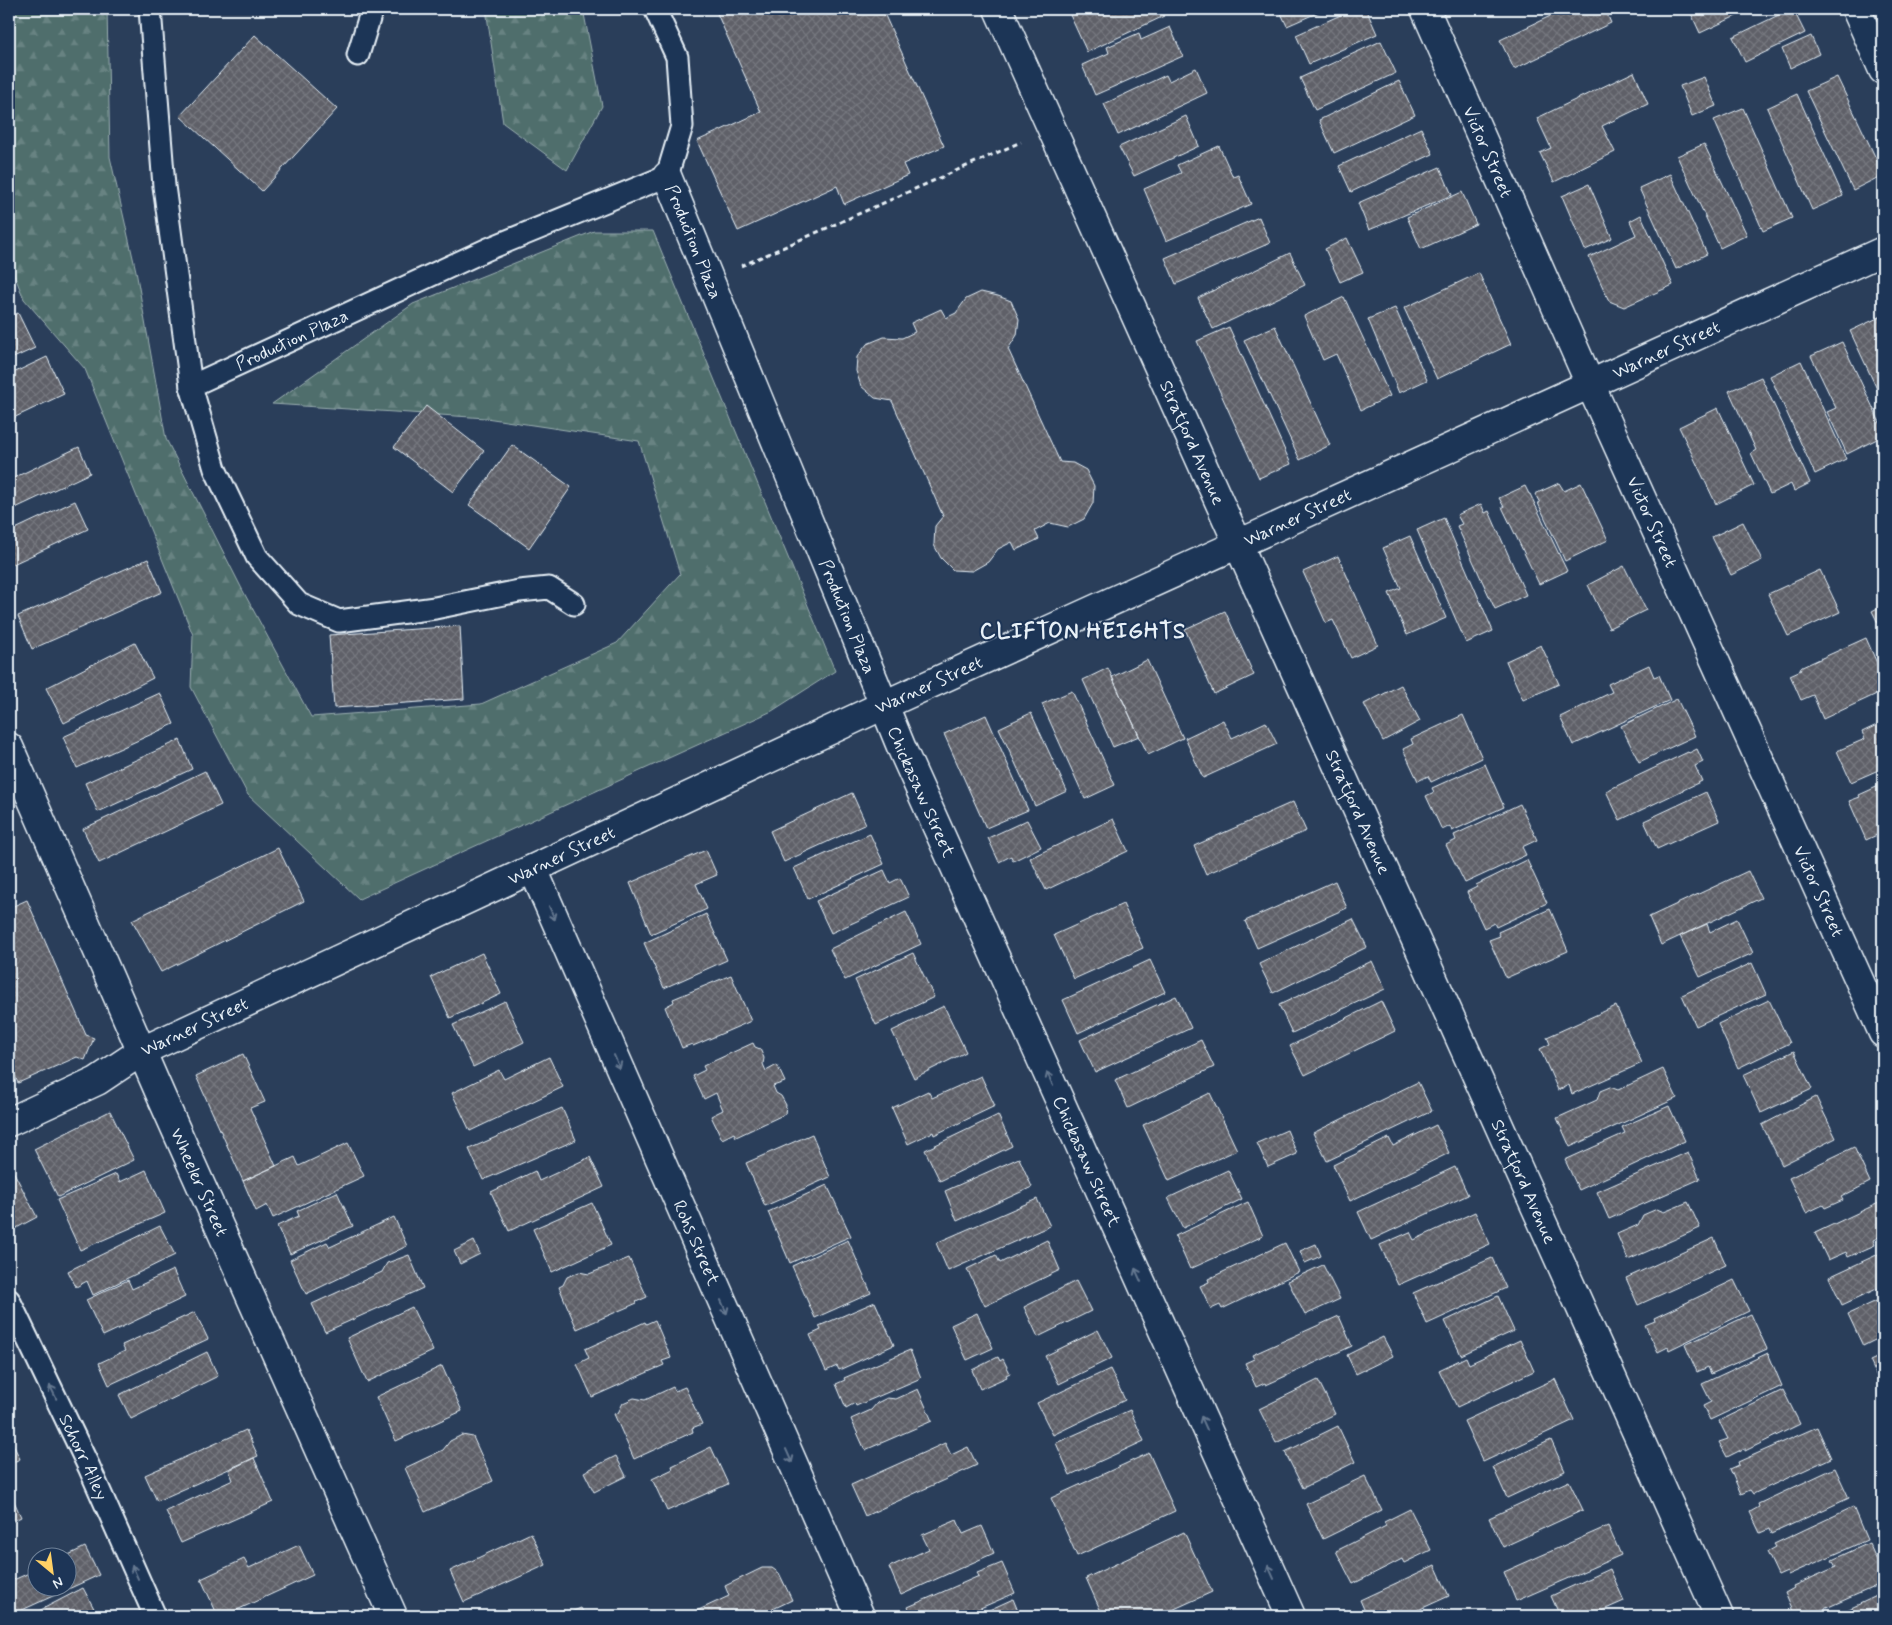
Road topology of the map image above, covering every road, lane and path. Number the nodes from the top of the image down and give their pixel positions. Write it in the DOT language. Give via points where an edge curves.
graph roads {
  1 [pos="150,9"];
  2 [pos="372,9"];
  3 [pos="655,9"];
  4 [pos="998,9"];
  5 [pos="1425,9"];
  6 [pos="1856,9"];
  7 [pos="358,55"];
  8 [pos="1883,70"];
  9 [pos="1051,128"];
  10 [pos="667,176"];
  11 [pos="1883,250"];
  12 [pos="710,280"];
  13 [pos="1590,384"];
  14 [pos="192,386"];
  15 [pos="1238,544"];
  16 [pos="574,604"];
  17 [pos="884,705"];
  18 [pos="9,747"];
  19 [pos="533,868"];
  20 [pos="1883,1033"];
  21 [pos="142,1051"];
  22 [pos="9,1122"];
  23 [pos="9,1300"];
  24 [pos="155,1616"];
  25 [pos="393,1616"];
  26 [pos="860,1616"];
  27 [pos="1291,1616"];
  28 [pos="1719,1616"];
  1 -- 14 [label="lane" via="164,186"];
  2 -- 7 [label="lane"];
  3 -- 10 [label="lane" via="678,57 682,126"];
  4 -- 9 [label="street, Stratford Avenue"];
  5 -- 13 [label="street, Victor Street"];
  6 -- 8 [label="street"];
  9 -- 12 [label="path"];
  9 -- 15 [label="street, Stratford Avenue"];
  10 -- 12 [label="street, Production Plaza"];
  10 -- 14 [label="lane, Production Plaza" via="488,249"];
  11 -- 13 [label="street, Warner Street"];
  12 -- 17 [label="street, Production Plaza"];
  13 -- 15 [label="street, Warner Street"];
  13 -- 20 [label="street, Victor Street"];
  14 -- 16 [label="lane" via="215,469 257,556 299,604 339,621 549,588"];
  15 -- 17 [label="street, Warner Street"];
  15 -- 28 [label="street, Stratford Avenue"];
  17 -- 19 [label="street, Warner Street"];
  27 -- 17 [label="street, Chickasaw Street, one-way"];
  18 -- 21 [label="street, Wheeler Street"];
  19 -- 21 [label="street, Warner Street"];
  19 -- 26 [label="street, Rohs Street, one-way"];
  21 -- 22 [label="street, Warner Street" via="97,1081"];
  21 -- 25 [label="street, Wheeler Street"];
  24 -- 23 [label="lane, Schorr Alley, one-way" via="89,1467"];
}
